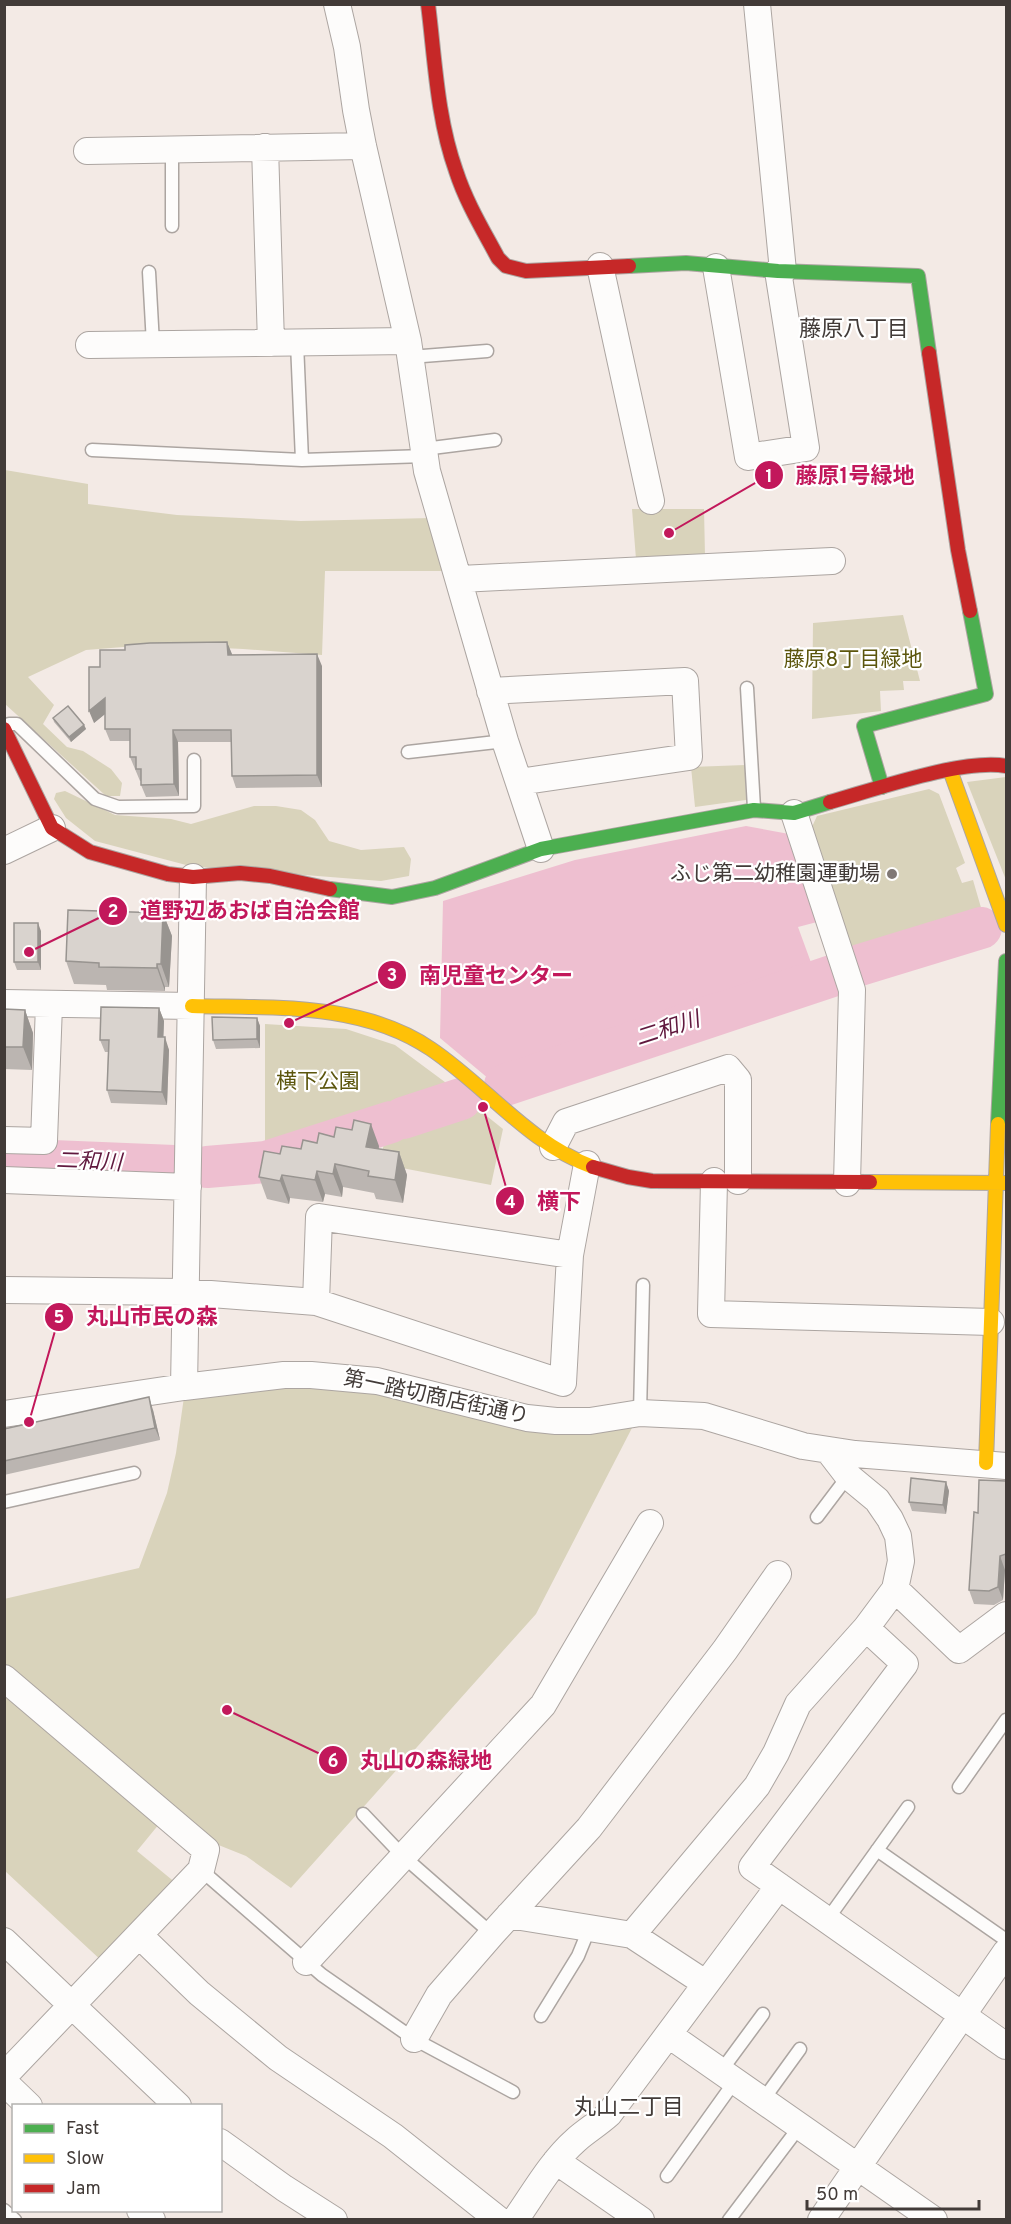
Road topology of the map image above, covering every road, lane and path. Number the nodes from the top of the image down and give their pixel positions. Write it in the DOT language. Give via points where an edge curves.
graph roads {
  1 [pos="337,4"];
  2 [pos="428,4"];
  3 [pos="757,4"];
  4 [pos="363,146"];
  5 [pos="265,147"];
  6 [pos="172,149"];
  7 [pos="87,151"];
  8 [pos="172,226"];
  9 [pos="600,266"];
  10 [pos="716,267"];
  11 [pos="781,271"];
  12 [pos="149,272"];
  13 [pos="297,342"];
  14 [pos="271,343"];
  15 [pos="153,344"];
  16 [pos="89,345"];
  17 [pos="409,349"];
  18 [pos="487,351"];
  19 [pos="495,440"];
  20 [pos="92,450"];
  21 [pos="424,452"];
  22 [pos="302,460"];
  23 [pos="651,501"];
  24 [pos="832,561"];
  25 [pos="460,579"];
  26 [pos="747,688"];
  27 [pos="490,691"];
  28 [pos="4,724"];
  29 [pos="4,729"];
  30 [pos="505,741"];
  31 [pos="408,752"];
  32 [pos="194,760"];
  33 [pos="1006,766"];
  34 [pos="950,770"];
  35 [pos="519,782"];
  36 [pos="882,787"];
  37 [pos="754,810"];
  38 [pos="794,813"];
  39 [pos="52,828"];
  40 [pos="542,849"];
  41 [pos="4,851"];
  42 [pos="193,877"];
  43 [pos="1006,925"];
  44 [pos="1006,961"];
  45 [pos="4,1003"];
  46 [pos="49,1005"];
  47 [pos="192,1006"];
  48 [pos="4,1140"];
  49 [pos="553,1147"];
  50 [pos="587,1164"];
  51 [pos="188,1173"];
  52 [pos="4,1180"];
  53 [pos="726,1181"];
  54 [pos="848,1183"];
  55 [pos="1001,1183"];
  56 [pos="570,1255"];
  57 [pos="643,1285"];
  58 [pos="4,1290"];
  59 [pos="185,1292"];
  60 [pos="316,1302"];
  61 [pos="991,1322"];
  62 [pos="184,1387"];
  63 [pos="640,1413"];
  64 [pos="4,1414"];
  65 [pos="828,1450"];
  66 [pos="996,1464"];
  67 [pos="134,1473"];
  68 [pos="848,1476"];
  69 [pos="4,1502"];
  70 [pos="817,1517"];
  71 [pos="650,1523"];
  72 [pos="778,1574"];
  73 [pos="895,1589"];
  74 [pos="1006,1615"];
  75 [pos="866,1628"];
  76 [pos="4,1678"];
  77 [pos="1006,1720"];
  78 [pos="959,1787"];
  79 [pos="908,1807"];
  80 [pos="363,1814"];
  81 [pos="877,1850"];
  82 [pos="403,1856"];
  83 [pos="201,1870"];
  84 [pos="778,1886"];
  85 [pos="827,1920"];
  86 [pos="500,1925"];
  87 [pos="589,1929"];
  88 [pos="139,1935"];
  89 [pos="632,1935"];
  90 [pos="1006,1940"];
  91 [pos="4,1941"];
  92 [pos="1006,1952"];
  93 [pos="306,1962"];
  94 [pos="705,1983"];
  95 [pos="73,2004"];
  96 [pos="763,2014"];
  97 [pos="963,2015"];
  98 [pos="541,2016"];
  99 [pos="669,2035"];
  100 [pos="414,2039"];
  101 [pos="1006,2046"];
  102 [pos="800,2049"];
  103 [pos="4,2076"];
  104 [pos="728,2076"];
  105 [pos="4,2082"];
  106 [pos="513,2092"];
  107 [pos="763,2100"];
  108 [pos="27,2104"];
  109 [pos="176,2104"];
  110 [pos="800,2126"];
  111 [pos="222,2143"];
  112 [pos="556,2161"];
  113 [pos="858,2167"];
  114 [pos="667,2176"];
  115 [pos="4,2210"];
  116 [pos="15,2220"];
  117 [pos="334,2220"];
  118 [pos="500,2220"];
  119 [pos="515,2220"];
  120 [pos="641,2220"];
  121 [pos="729,2220"];
  122 [pos="821,2220"];
  123 [pos="934,2220"];
  1 -- 4 [label="street"];
  2 -- 9 [label="street" via="441,109 452,159 464,192 498,258 506,266 526,271"];
  3 -- 11 [label="street"];
  4 -- 5 [label="street"];
  4 -- 17 [label="street"];
  5 -- 6 [label="street"];
  5 -- 14 [label="street"];
  6 -- 7 [label="street"];
  6 -- 8 [label="lane"];
  9 -- 10 [label="street" via="686,263"];
  9 -- 23 [label="street"];
  10 -- 11 [label="street"];
  10 -- 11 [label="street" via="748,457 806,448"];
  11 -- 36 [label="street" via="918,276 958,550 986,694 864,726"];
  12 -- 15 [label="lane"];
  13 -- 14 [label="street"];
  13 -- 17 [label="street"];
  13 -- 22 [label="lane"];
  14 -- 15 [label="street"];
  15 -- 16 [label="street"];
  17 -- 18 [label="lane"];
  17 -- 21 [label="street"];
  19 -- 21 [label="lane"];
  20 -- 22 [label="lane"];
  21 -- 22 [label="lane"];
  21 -- 25 [label="street"];
  24 -- 25 [label="street"];
  25 -- 27 [label="street"];
  26 -- 37 [label="lane"];
  27 -- 30 [label="street"];
  27 -- 35 [label="street" via="686,681 689,757"];
  28 -- 32 [label="lane" via="17,724 95,799 118,807 194,806"];
  29 -- 39 [label="street"];
  30 -- 31 [label="lane"];
  30 -- 35 [label="street"];
  33 -- 34 [label="street"];
  34 -- 36 [label="street"];
  34 -- 43 [label="street"];
  35 -- 40 [label="street"];
  36 -- 38 [label="street"];
  37 -- 38 [label="street"];
  37 -- 40 [label="street"];
  38 -- 54 [label="street" via="852,990"];
  39 -- 41 [label="street"];
  39 -- 42 [label="street" via="90,852"];
  40 -- 42 [label="street" via="435,888 392,897 343,892 270,876 240,873"];
  42 -- 47 [label="street"];
  44 -- 55 [label="street"];
  45 -- 46 [label="street"];
  46 -- 47 [label="street"];
  46 -- 48 [label="street" via="44,1141"];
  47 -- 49 [label="street" via="322,1011 378,1022 431,1049"];
  47 -- 51 [label="street"];
  49 -- 50 [label="street"];
  49 -- 53 [label="street" via="566,1122 729,1068 738,1080"];
  50 -- 53 [label="street" via="650,1181"];
  50 -- 56 [label="street"];
  51 -- 52 [label="street"];
  51 -- 59 [label="street"];
  53 -- 54 [label="street"];
  53 -- 61 [label="street" via="711,1314"];
  54 -- 55 [label="street"];
  55 -- 61 [label="street"];
  56 -- 60 [label="street" via="319,1217"];
  56 -- 60 [label="street" via="563,1383"];
  57 -- 63 [label="lane"];
  58 -- 59 [label="street"];
  59 -- 60 [label="street"];
  59 -- 62 [label="street"];
  61 -- 66 [label="street"];
  62 -- 63 [label="street, 第一踏切商店街通り" via="284,1375 336,1376 377,1381 527,1418 590,1421"];
  62 -- 64 [label="street, 第一踏切商店街通り"];
  63 -- 65 [label="street, 第一踏切商店街通り" via="704,1416"];
  65 -- 66 [label="street, 第一踏切商店街通り"];
  65 -- 68 [label="street"];
  67 -- 69 [label="lane"];
  68 -- 70 [label="lane"];
  68 -- 73 [label="street" via="877,1500 898,1536 901,1561"];
  71 -- 82 [label="street" via="543,1705"];
  72 -- 86 [label="street" via="596,1819"];
  73 -- 74 [label="street" via="958,1650"];
  73 -- 75 [label="street"];
  75 -- 84 [label="street" via="905,1664 752,1867"];
  75 -- 89 [label="street" via="798,1704 757,1786"];
  76 -- 83 [label="street" via="206,1850"];
  77 -- 78 [label="lane"];
  79 -- 81 [label="lane"];
  80 -- 82 [label="lane"];
  81 -- 85 [label="lane"];
  81 -- 90 [label="lane"];
  82 -- 86 [label="lane"];
  82 -- 93 [label="street"];
  83 -- 88 [label="street"];
  83 -- 93 [label="lane"];
  84 -- 85 [label="street"];
  84 -- 94 [label="street"];
  85 -- 97 [label="street"];
  86 -- 87 [label="street"];
  86 -- 100 [label="street" via="439,1995"];
  87 -- 89 [label="street"];
  87 -- 98 [label="lane" via="578,1956"];
  88 -- 95 [label="street"];
  88 -- 118 [label="street" via="199,1993 278,2058 393,2136"];
  89 -- 94 [label="street"];
  91 -- 95 [label="street"];
  92 -- 97 [label="street"];
  93 -- 100 [label="lane"];
  94 -- 99 [label="street"];
  95 -- 103 [label="street"];
  95 -- 109 [label="street"];
  96 -- 104 [label="lane"];
  97 -- 101 [label="street"];
  97 -- 113 [label="street"];
  99 -- 104 [label="street"];
  99 -- 112 [label="street" via="609,2114"];
  100 -- 106 [label="lane"];
  102 -- 107 [label="lane"];
  104 -- 107 [label="street"];
  104 -- 114 [label="lane"];
  105 -- 108 [label="street"];
  107 -- 110 [label="street"];
  110 -- 113 [label="street"];
  110 -- 121 [label="lane"];
  111 -- 117 [label="street"];
  112 -- 119 [label="street"];
  112 -- 120 [label="street"];
  113 -- 122 [label="street"];
  113 -- 123 [label="street"];
  115 -- 116 [label="lane"];
}
